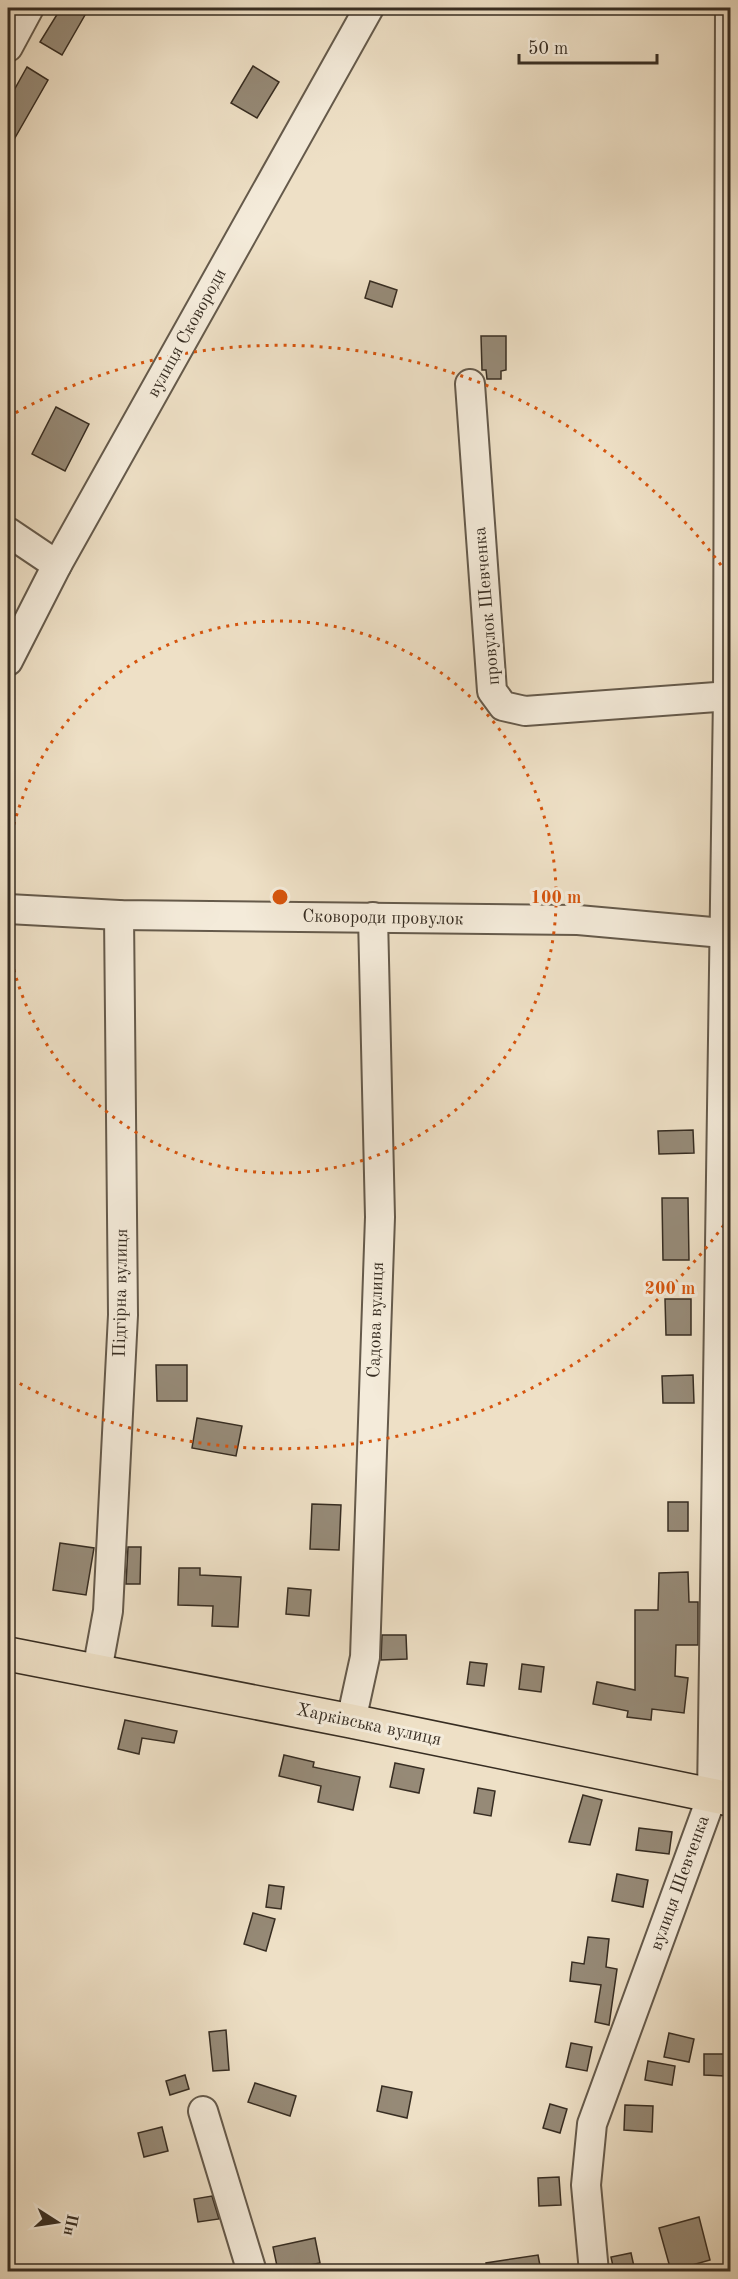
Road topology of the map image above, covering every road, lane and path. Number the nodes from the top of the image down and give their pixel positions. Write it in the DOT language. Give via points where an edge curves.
graph roads {
  1 [pos="29,8"];
  2 [pos="369,8"];
  3 [pos="730,8"];
  4 [pos="8,46"];
  5 [pos="470,384"];
  6 [pos="8,532"];
  7 [pos="57,565"];
  8 [pos="8,661"];
  9 [pos="729,696"];
  10 [pos="8,909"];
  11 [pos="119,915"];
  12 [pos="373,917"];
  13 [pos="723,933"];
  14 [pos="8,1654"];
  15 [pos="97,1671"];
  16 [pos="351,1721"];
  17 [pos="721,1798"];
  18 [pos="203,2111"];
  19 [pos="252,2271"];
  20 [pos="594,2271"];
  1 -- 4 [label="street"];
  2 -- 7 [label="street, вулиця Сковороди"];
  3 -- 9 [label="street, вулиця Шевченка"];
  5 -- 9 [label="street, провулок Шевченка" via="492,691 503,706 525,711"];
  6 -- 7 [label="street"];
  7 -- 8 [label="street, вулиця Сковороди"];
  9 -- 13 [label="street, вулиця Шевченка"];
  10 -- 11 [label="street, Сковороди провулок"];
  11 -- 12 [label="street, Сковороди провулок"];
  11 -- 15 [label="street, Підгірна вулиця" via="123,1315 108,1611"];
  12 -- 13 [label="street, Сковороди провулок" via="578,920"];
  12 -- 16 [label="street, Садова вулиця" via="379,1228 364,1657"];
  13 -- 17 [label="street, вулиця Шевченка"];
  14 -- 15 [label="main road, Харківська вулиця"];
  15 -- 16 [label="main road, Харківська вулиця"];
  16 -- 17 [label="main road, Харківська вулиця"];
  17 -- 20 [label="street, вулиця Шевченка" via="592,2124 586,2185"];
  18 -- 19 [label="street"];
}
